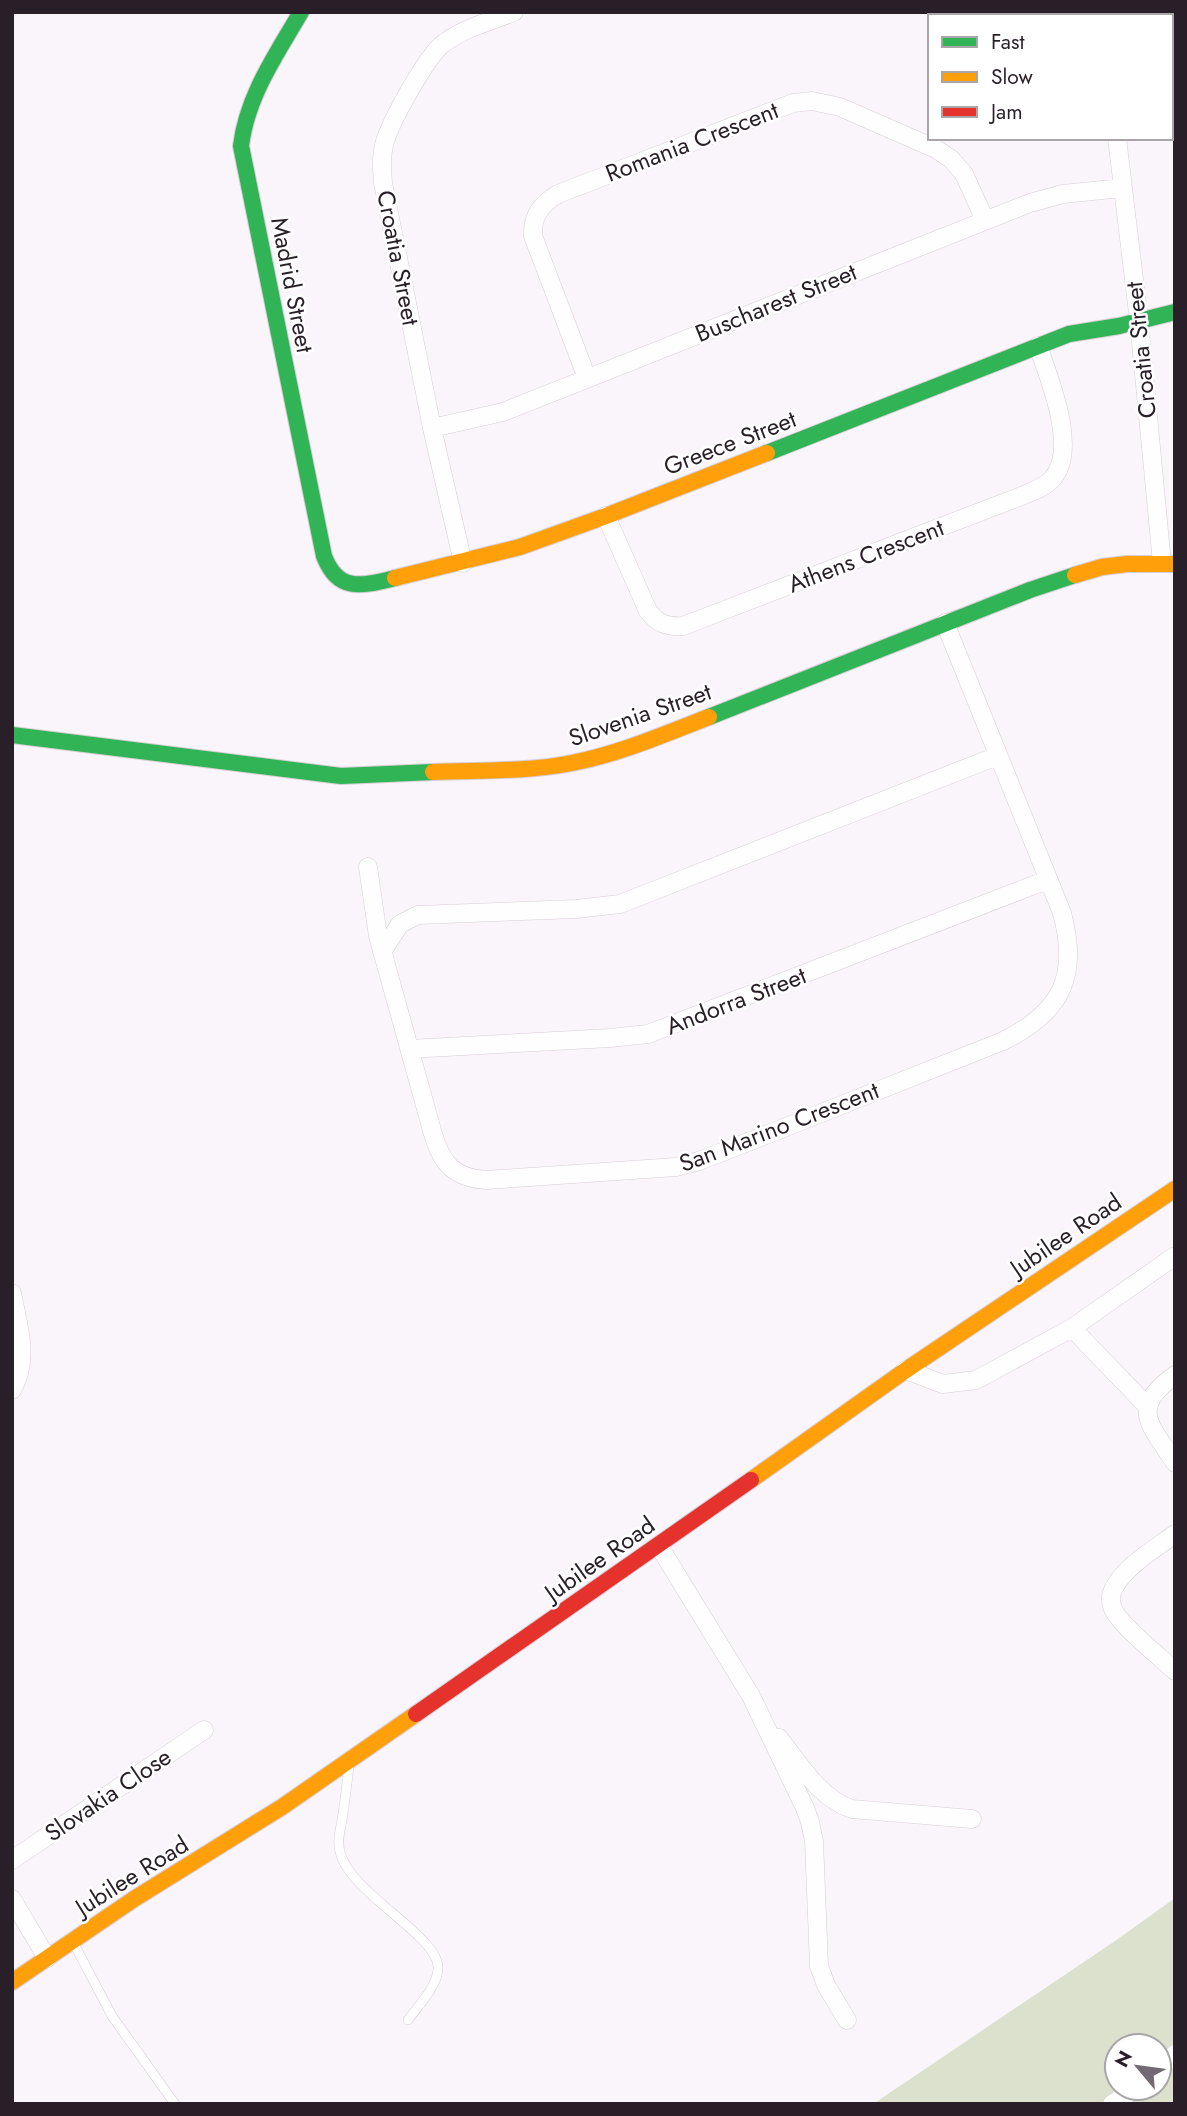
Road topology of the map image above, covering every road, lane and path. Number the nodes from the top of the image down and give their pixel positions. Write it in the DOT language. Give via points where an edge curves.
graph roads {
  1 [pos="301,12"];
  2 [pos="514,12"];
  3 [pos="1117,140"];
  4 [pos="1122,188"];
  5 [pos="985,220"];
  6 [pos="1175,312"];
  7 [pos="1139,321"];
  8 [pos="1038,346"];
  9 [pos="587,378"];
  10 [pos="432,428"];
  11 [pos="606,516"];
  12 [pos="463,563"];
  13 [pos="1168,563"];
  14 [pos="335,576"];
  15 [pos="945,623"];
  16 [pos="12,735"];
  17 [pos="997,755"];
  18 [pos="368,867"];
  19 [pos="1047,880"];
  20 [pos="382,952"];
  21 [pos="408,1049"];
  22 [pos="1175,1189"];
  23 [pos="1175,1255"];
  24 [pos="12,1293"];
  25 [pos="1072,1328"];
  26 [pos="906,1370"];
  27 [pos="1175,1375"];
  28 [pos="12,1390"];
  29 [pos="1148,1407"];
  30 [pos="1175,1463"];
  31 [pos="1175,1534"];
  32 [pos="659,1546"];
  33 [pos="1175,1671"];
  34 [pos="765,1725"];
  35 [pos="204,1730"];
  36 [pos="350,1759"];
  37 [pos="972,1819"];
  38 [pos="12,1860"];
  39 [pos="12,1899"];
  40 [pos="72,1941"];
  41 [pos="47,1958"];
  42 [pos="12,1982"];
  43 [pos="408,2020"];
  44 [pos="847,2020"];
  45 [pos="175,2104"];
  1 -- 14 [label="street, Madrid Street" via="249,108 241,146 321,546"];
  2 -- 10 [label="street, Croatia Street" via="455,36 437,49 424,65 383,147 383,183"];
  3 -- 4 [label="street, Croatia Street"];
  4 -- 5 [label="street, Buscharest Street" via="1063,194"];
  4 -- 7 [label="street, Croatia Street"];
  5 -- 9 [label="street, Buscharest Street"];
  5 -- 9 [label="street, Romania Crescent" via="964,173 943,154 841,107 811,101 793,103 558,194 539,209 533,236"];
  6 -- 7 [label="street, Greece Street"];
  7 -- 8 [label="street, Greece Street" via="1069,334"];
  7 -- 13 [label="street, Croatia Street"];
  8 -- 11 [label="street, Greece Street"];
  8 -- 11 [label="street, Athens Crescent" via="1059,410 1062,453 1054,477 1024,495 702,620 671,627 655,621 648,611"];
  9 -- 10 [label="street, Buscharest Street" via="503,412"];
  10 -- 12 [label="street, Croatia Street"];
  11 -- 12 [label="street, Greece Street"];
  12 -- 14 [label="street, Greece Street" via="367,585 352,585"];
  13 -- 15 [label="street, Slovenia Street" via="1085,571"];
  15 -- 16 [label="street, Slovenia Street" via="632,746 543,767 330,776"];
  15 -- 17 [label="street, San Marino Crescent"];
  17 -- 19 [label="street, San Marino Crescent"];
  17 -- 20 [label="street" via="620,904 418,915 400,924"];
  18 -- 20 [label="street, San Marino Crescent"];
  19 -- 21 [label="street, Andorra Street" via="648,1034"];
  19 -- 21 [label="street, San Marino Crescent" via="1066,928 1069,966 1055,1000 1027,1028 677,1167 486,1180 467,1177 450,1167 438,1150"];
  20 -- 21 [label="street, San Marino Crescent"];
  22 -- 26 [label="street, Jubilee Road"];
  23 -- 25 [label="street"];
  24 -- 28 [label="street" via="22,1356"];
  25 -- 26 [label="street" via="976,1380 943,1384"];
  25 -- 29 [label="street"];
  26 -- 32 [label="street, Jubilee Road"];
  27 -- 29 [label="street" via="1157,1390"];
  29 -- 30 [label="street" via="1151,1429"];
  31 -- 33 [label="street" via="1120,1579 1111,1596 1119,1618"];
  32 -- 34 [label="street"];
  32 -- 36 [label="street, Jubilee Road"];
  34 -- 37 [label="street" via="827,1796 842,1806"];
  34 -- 44 [label="street" via="810,1822 819,1966"];
  35 -- 38 [label="street, Slovakia Close"];
  36 -- 40 [label="street, Jubilee Road"];
  36 -- 43 [label="lane" via="339,1835 344,1866 414,1932 438,1964 435,1982"];
  39 -- 41 [label="street"];
  40 -- 41 [label="street, Jubilee Road"];
  40 -- 45 [label="lane" via="112,2016"];
  41 -- 42 [label="street, Jubilee Road"];
}
